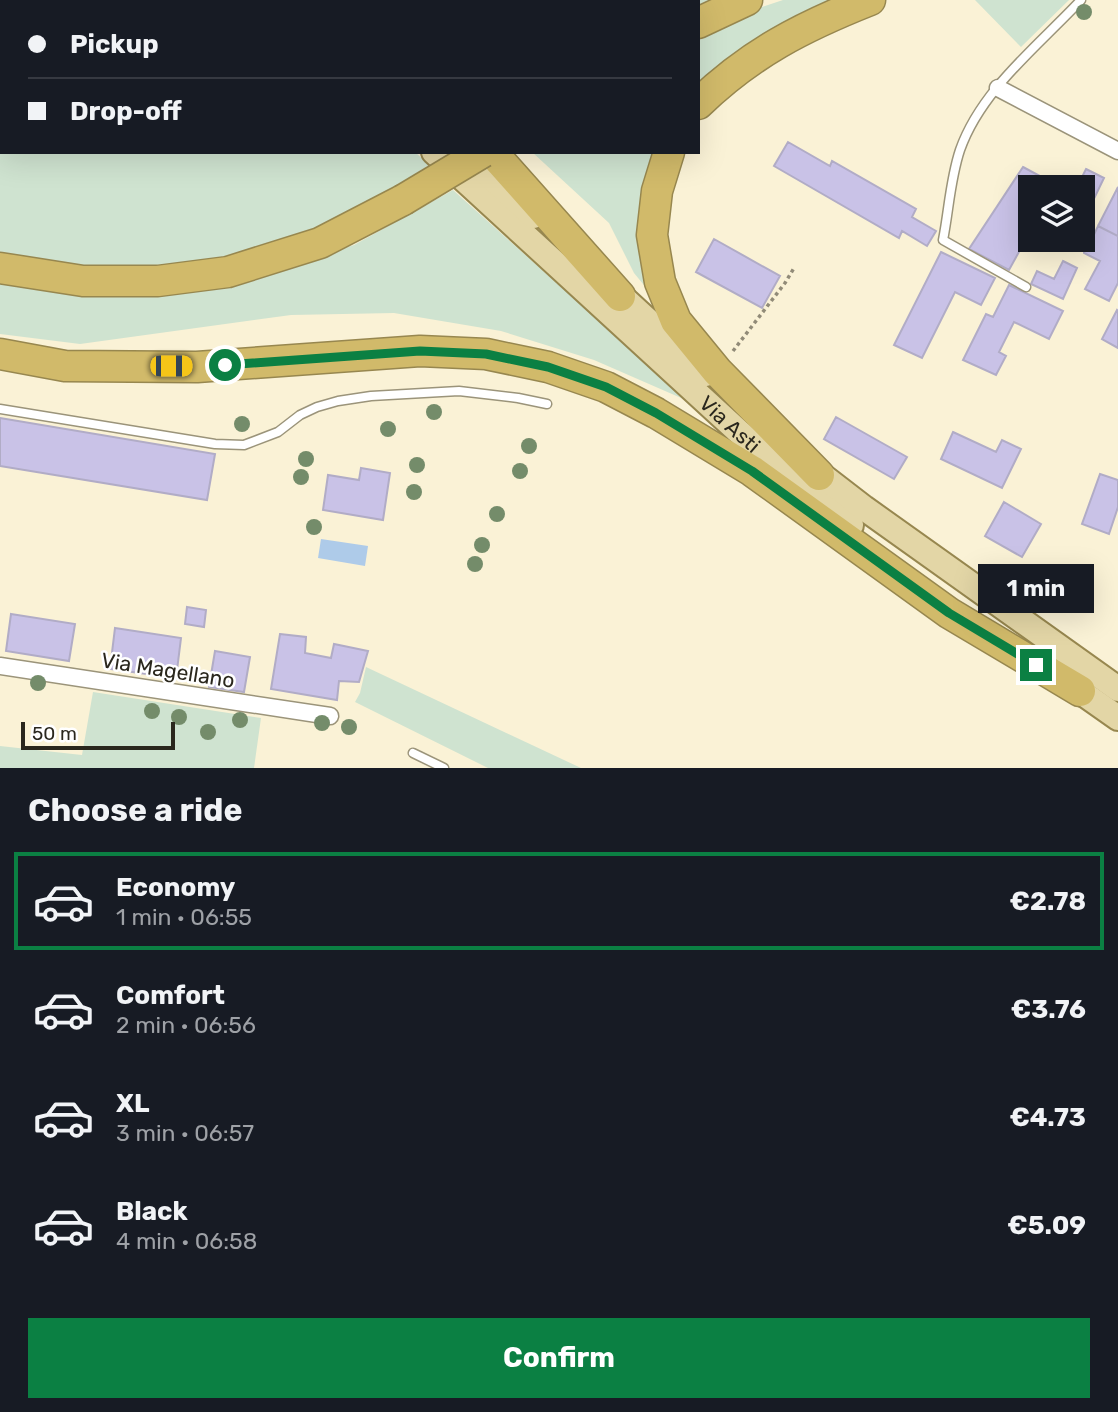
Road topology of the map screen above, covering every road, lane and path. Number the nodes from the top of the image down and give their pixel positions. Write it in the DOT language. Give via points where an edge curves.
graph roads {
  1 [pos="747,0"];
  2 [pos="870,0"];
  3 [pos="1081,0"];
  4 [pos="700,22"];
  5 [pos="998,88"];
  6 [pos="700,102"];
  7 [pos="1118,151"];
  8 [pos="436,154"];
  9 [pos="466,154"];
  10 [pos="480,154"];
  11 [pos="494,154"];
  12 [pos="668,154"];
  13 [pos="0,268"];
  14 [pos="794,268"];
  15 [pos="1026,288"];
  16 [pos="620,296"];
  17 [pos="0,354"];
  18 [pos="717,371"];
  19 [pos="547,404"];
  20 [pos="0,409"];
  21 [pos="819,475"];
  22 [pos="0,666"];
  23 [pos="1118,689"];
  24 [pos="1080,691"];
  25 [pos="330,716"];
  26 [pos="1118,718"];
  27 [pos="413,753"];
  28 [pos="444,768"];
  1 -- 4 [label="highway"];
  2 -- 6 [label="highway" via="766,48"];
  3 -- 5 [label="lane"];
  5 -- 7 [label="street"];
  5 -- 15 [label="lane" via="977,113 961,148 951,179 943,240"];
  8 -- 24 [label="main road, Via Asti" via="805,489"];
  9 -- 16 [label="main road, Via Asti"];
  10 -- 13 [label="highway, bridge" via="320,243 228,272 158,281 83,281"];
  11 -- 16 [label="highway"];
  12 -- 18 [label="highway" via="657,191 652,235 660,282 676,321"];
  14 -- 18 [label="path"];
  16 -- 21 [label="main road, Via Asti"];
  17 -- 24 [label="highway" via="65,366 197,367 420,351 486,354 548,367 606,387 752,471 949,613"];
  18 -- 21 [label="highway"];
  19 -- 20 [label="lane" via="459,391 371,396 317,407 278,432 244,445"];
  21 -- 23 [label="main road, Via Asti"];
  22 -- 25 [label="street, Via Magellano"];
  24 -- 26 [label="main road, Via Asti"];
  27 -- 28 [label="lane"];
}
